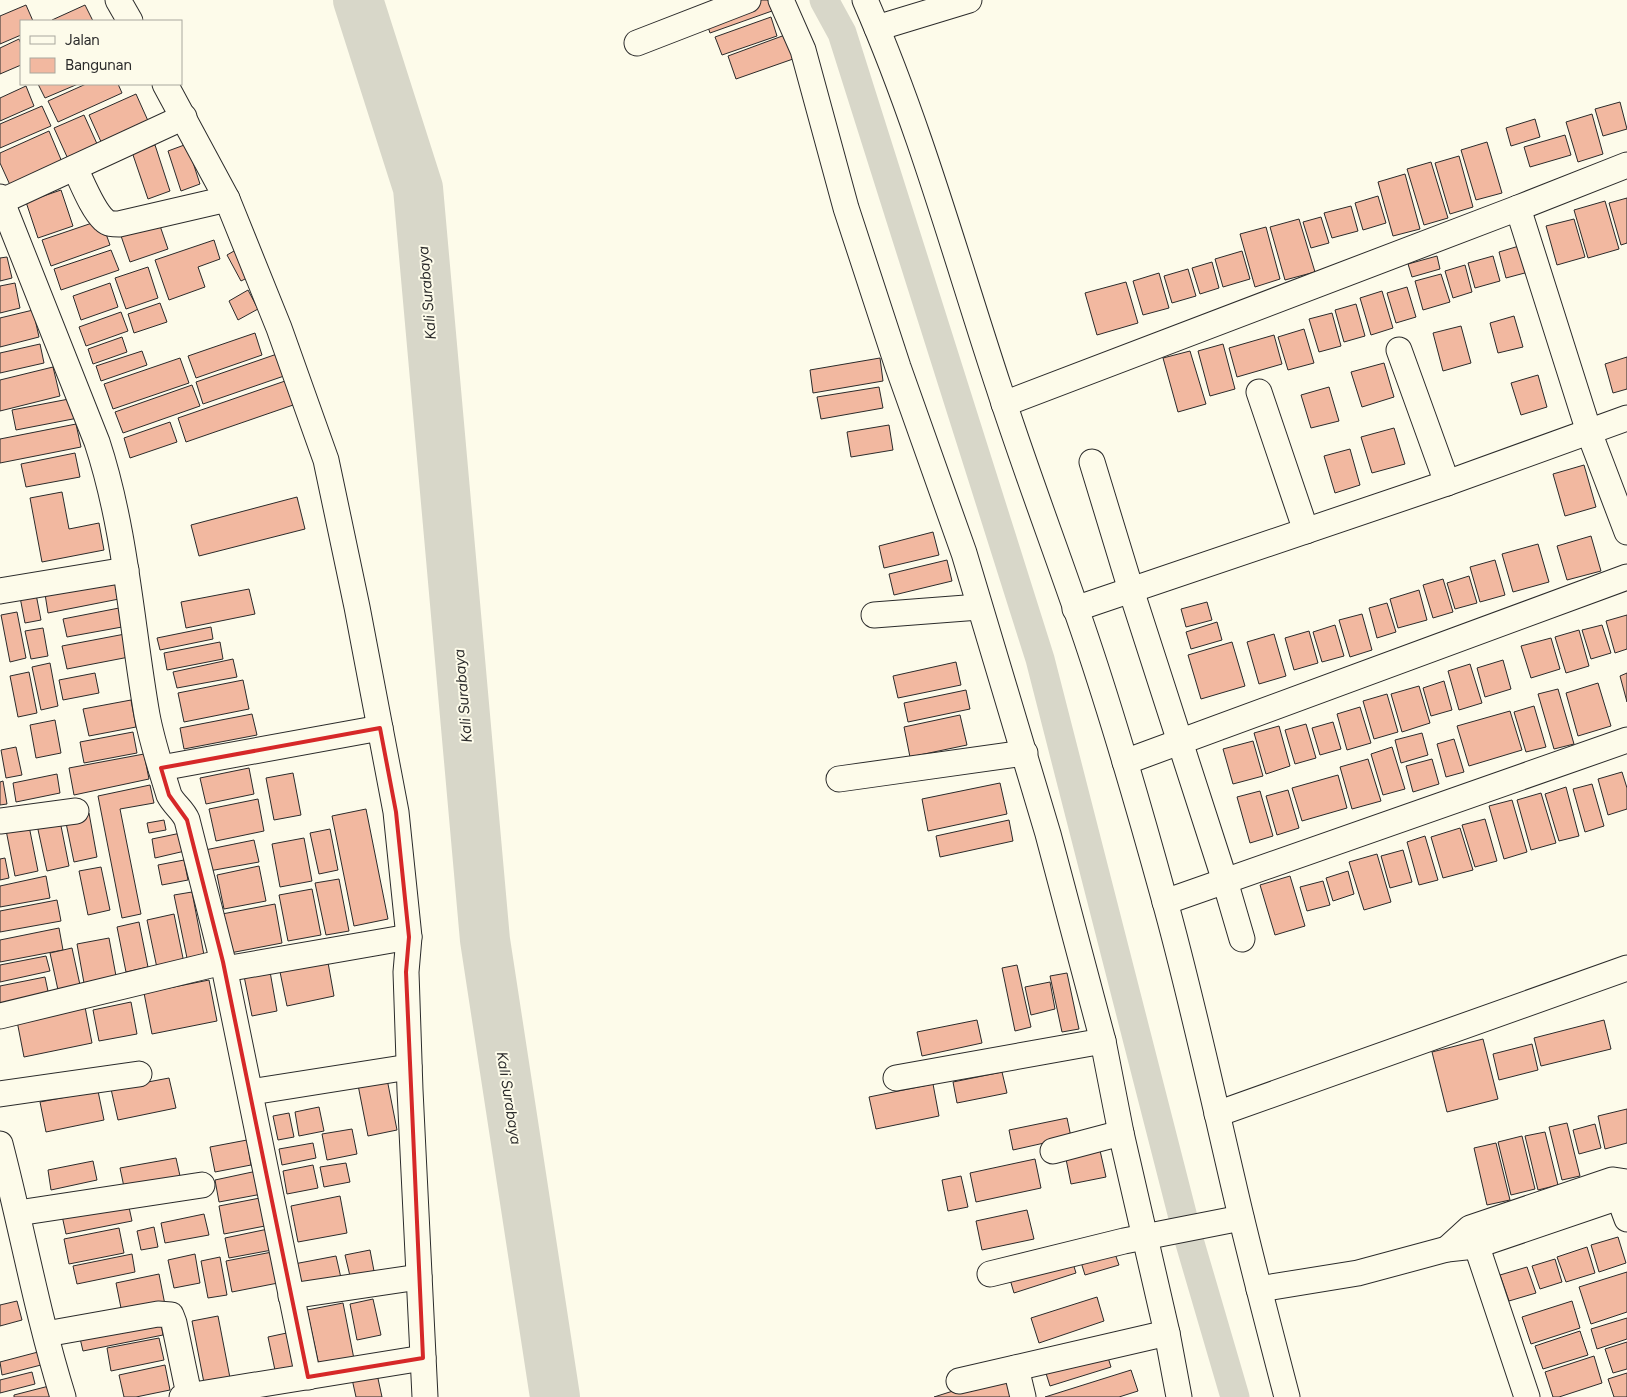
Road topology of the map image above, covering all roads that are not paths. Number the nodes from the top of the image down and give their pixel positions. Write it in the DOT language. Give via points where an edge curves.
graph roads {
  1 [pos="118,0"];
  2 [pos="748,0"];
  3 [pos="781,0"];
  4 [pos="865,0"];
  5 [pos="970,0"];
  6 [pos="129,20"];
  7 [pos="877,28"];
  8 [pos="637,43"];
  9 [pos="166,85"];
  10 [pos="184,117"];
  11 [pos="1627,164"];
  12 [pos="75,168"];
  13 [pos="227,199"];
  14 [pos="1,200"];
  15 [pos="1518,208"];
  16 [pos="1399,350"];
  17 [pos="1259,392"];
  18 [pos="1004,404"];
  19 [pos="1627,418"];
  20 [pos="1589,432"];
  21 [pos="1092,462"];
  22 [pos="1447,483"];
  23 [pos="1306,531"];
  24 [pos="1627,532"];
  25 [pos="126,570"];
  26 [pos="1627,577"];
  27 [pos="0,590"];
  28 [pos="1131,590"];
  29 [pos="979,607"];
  30 [pos="1075,609"];
  31 [pos="874,615"];
  32 [pos="380,728"];
  33 [pos="1627,740"];
  34 [pos="1180,742"];
  35 [pos="1025,753"];
  36 [pos="1125,762"];
  37 [pos="161,768"];
  38 [pos="839,779"];
  39 [pos="76,811"];
  40 [pos="0,822"];
  41 [pos="1225,881"];
  42 [pos="1166,902"];
  43 [pos="409,937"];
  44 [pos="1242,939"];
  45 [pos="224,965"];
  46 [pos="1627,968"];
  47 [pos="0,1016"];
  48 [pos="1103,1041"];
  49 [pos="409,1067"];
  50 [pos="139,1074"];
  51 [pos="896,1078"];
  52 [pos="251,1092"];
  53 [pos="0,1094"];
  54 [pos="1218,1114"];
  55 [pos="1121,1133"];
  56 [pos="0,1144"];
  57 [pos="1053,1151"];
  58 [pos="202,1185"];
  59 [pos="1622,1192"];
  60 [pos="18,1213"];
  61 [pos="1240,1214"];
  62 [pos="1148,1237"];
  63 [pos="1473,1237"];
  64 [pos="990,1274"];
  65 [pos="419,1277"];
  66 [pos="1259,1289"];
  67 [pos="291,1296"];
  68 [pos="1167,1333"];
  69 [pos="46,1334"];
  70 [pos="423,1358"];
  71 [pos="1016,1368"];
  72 [pos="308,1377"];
  73 [pos="959,1381"];
  74 [pos="63,1397"];
  75 [pos="185,1397"];
  76 [pos="425,1397"];
  77 [pos="1023,1397"];
  78 [pos="1180,1397"];
  79 [pos="1287,1397"];
  80 [pos="1527,1397"];
  1 -- 6 [label="street"];
  2 -- 8 [label="street"];
  3 -- 29 [label="street" via="804,50 846,208 964,553"];
  4 -- 7 [label="street"];
  5 -- 7 [label="street"];
  7 -- 18 [label="street" via="930,169"];
  9 -- 10 [label="street"];
  10 -- 12 [label="street"];
  10 -- 13 [label="street"];
  11 -- 15 [label="street"];
  12 -- 13 [label="street" via="94,206 109,224"];
  12 -- 14 [label="street"];
  13 -- 32 [label="street" via="280,328 326,460"];
  14 -- 25 [label="street" via="97,442 106,469"];
  15 -- 18 [label="street"];
  15 -- 20 [label="street"];
  16 -- 22 [label="street"];
  17 -- 23 [label="street"];
  18 -- 30 [label="street"];
  19 -- 20 [label="street"];
  20 -- 22 [label="street"];
  20 -- 24 [label="street"];
  21 -- 28 [label="street"];
  22 -- 23 [label="street"];
  23 -- 28 [label="street"];
  25 -- 27 [label="street"];
  25 -- 37 [label="street" via="147,716"];
  26 -- 34 [label="street"];
  28 -- 30 [label="street"];
  28 -- 34 [label="street"];
  29 -- 31 [label="street"];
  29 -- 35 [label="street"];
  30 -- 36 [label="street"];
  32 -- 37 [label="street"];
  32 -- 43 [label="street" via="396,812"];
  33 -- 41 [label="street"];
  34 -- 36 [label="street"];
  34 -- 41 [label="street"];
  35 -- 38 [label="street"];
  35 -- 48 [label="street"];
  36 -- 42 [label="street"];
  37 -- 45 [label="street" via="169,795 187,820"];
  39 -- 40 [label="street"];
  41 -- 42 [label="street"];
  41 -- 44 [label="street"];
  42 -- 54 [label="street"];
  43 -- 45 [label="street"];
  43 -- 49 [label="street" via="406,972"];
  45 -- 47 [label="street"];
  45 -- 52 [label="street"];
  46 -- 54 [label="street"];
  48 -- 51 [label="street"];
  48 -- 55 [label="street"];
  49 -- 52 [label="street"];
  49 -- 65 [label="street"];
  50 -- 53 [label="street"];
  52 -- 67 [label="street"];
  54 -- 61 [label="street"];
  55 -- 57 [label="street"];
  55 -- 62 [label="street"];
  56 -- 60 [label="street"];
  58 -- 60 [label="street"];
  59 -- 63 [label="street"];
  60 -- 69 [label="street"];
  61 -- 62 [label="street" via="1217,1223"];
  61 -- 66 [label="street"];
  62 -- 64 [label="street"];
  62 -- 68 [label="street"];
  63 -- 66 [label="street" via="1447,1249 1358,1274"];
  63 -- 80 [label="street"];
  65 -- 67 [label="street"];
  65 -- 70 [label="street"];
  66 -- 79 [label="street"];
  67 -- 72 [label="street"];
  68 -- 71 [label="street"];
  68 -- 78 [label="street"];
  69 -- 74 [label="street"];
  69 -- 75 [label="street" via="158,1314 171,1315 180,1349"];
  70 -- 72 [label="street"];
  70 -- 76 [label="street"];
  71 -- 73 [label="street"];
  71 -- 77 [label="street"];
  72 -- 75 [label="street"];
}
